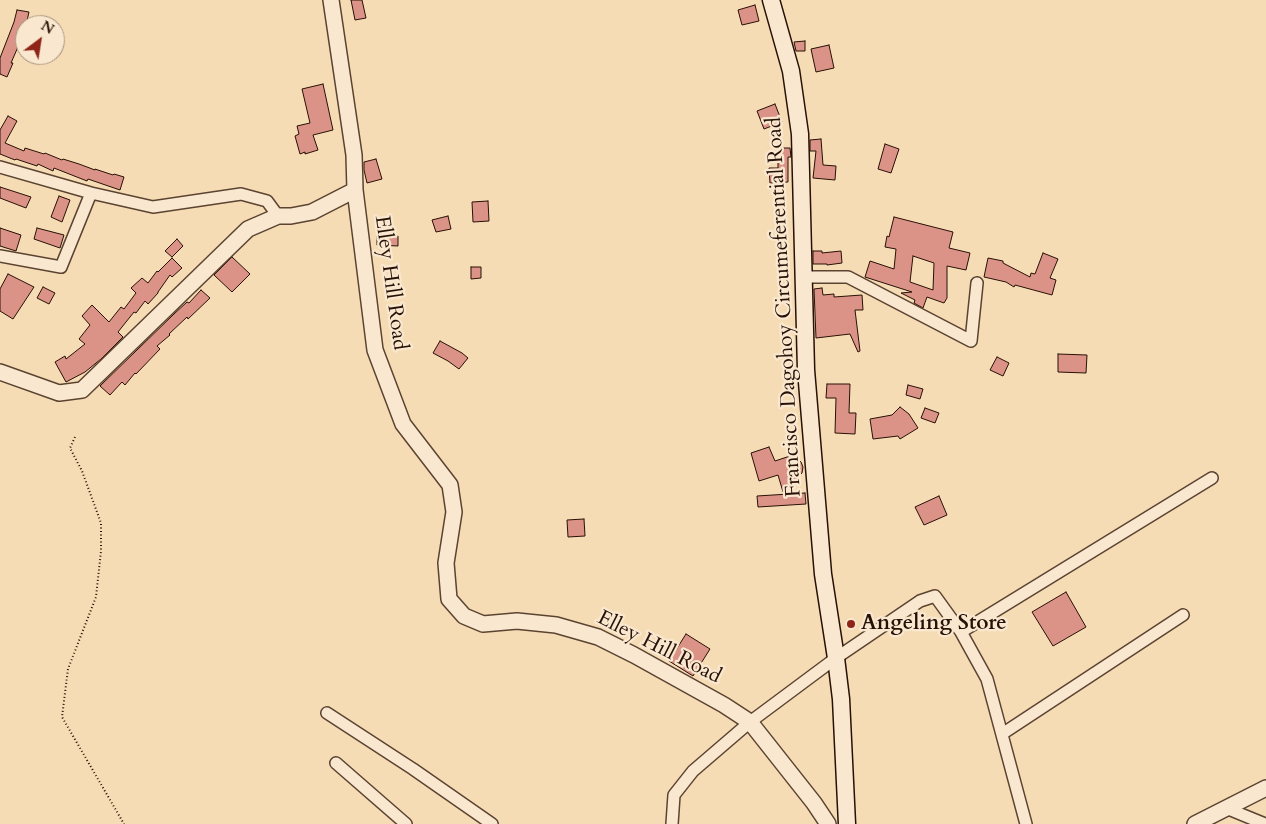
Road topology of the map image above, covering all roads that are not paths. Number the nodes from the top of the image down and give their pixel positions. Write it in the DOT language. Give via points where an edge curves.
graph roads {
  1 [pos="331,0"];
  2 [pos="771,0"];
  3 [pos="0,168"];
  4 [pos="355,190"];
  5 [pos="91,193"];
  6 [pos="278,216"];
  7 [pos="0,256"];
  8 [pos="803,277"];
  9 [pos="977,284"];
  10 [pos="0,372"];
  11 [pos="1212,478"];
  12 [pos="1182,615"];
  13 [pos="961,632"];
  14 [pos="836,658"];
  15 [pos="327,713"];
  16 [pos="750,722"];
  17 [pos="1002,734"];
  18 [pos="336,763"];
  19 [pos="1266,788"];
  20 [pos="1226,808"];
  21 [pos="406,824"];
  22 [pos="492,824"];
  23 [pos="672,824"];
  24 [pos="828,824"];
  25 [pos="847,824"];
  26 [pos="1026,824"];
  27 [pos="1195,824"];
  28 [pos="1265,824"];
  1 -- 4 [label="street, Elley Hill Road" via="354,154"];
  2 -- 8 [label="main road, Francisco Dagohoy Circumeferential Road" via="790,71 800,134"];
  3 -- 5 [label="street"];
  4 -- 6 [label="street" via="312,212"];
  4 -- 16 [label="street, Elley Hill Road" via="375,350 404,424 450,485 454,512 446,563 449,599 464,616 483,624 517,621 556,625 598,637"];
  5 -- 6 [label="street" via="153,206 241,194 267,201"];
  5 -- 7 [label="street" via="61,267"];
  6 -- 10 [label="street" via="248,229 82,390 59,393"];
  8 -- 9 [label="street" via="848,276 971,341"];
  8 -- 14 [label="main road, Francisco Dagohoy Circumeferential Road" via="814,487"];
  11 -- 13 [label="street"];
  12 -- 17 [label="street"];
  13 -- 14 [label="street" via="935,596 920,601"];
  13 -- 17 [label="street" via="987,679"];
  14 -- 16 [label="street"];
  14 -- 25 [label="main road, Francisco Dagohoy Circumeferential Road"];
  15 -- 22 [label="street"];
  16 -- 23 [label="street" via="693,772 674,795"];
  16 -- 24 [label="street, Elley Hill Road"];
  17 -- 26 [label="street"];
  18 -- 21 [label="street"];
  19 -- 20 [label="street"];
  20 -- 27 [label="street"];
  20 -- 28 [label="street"];
}
